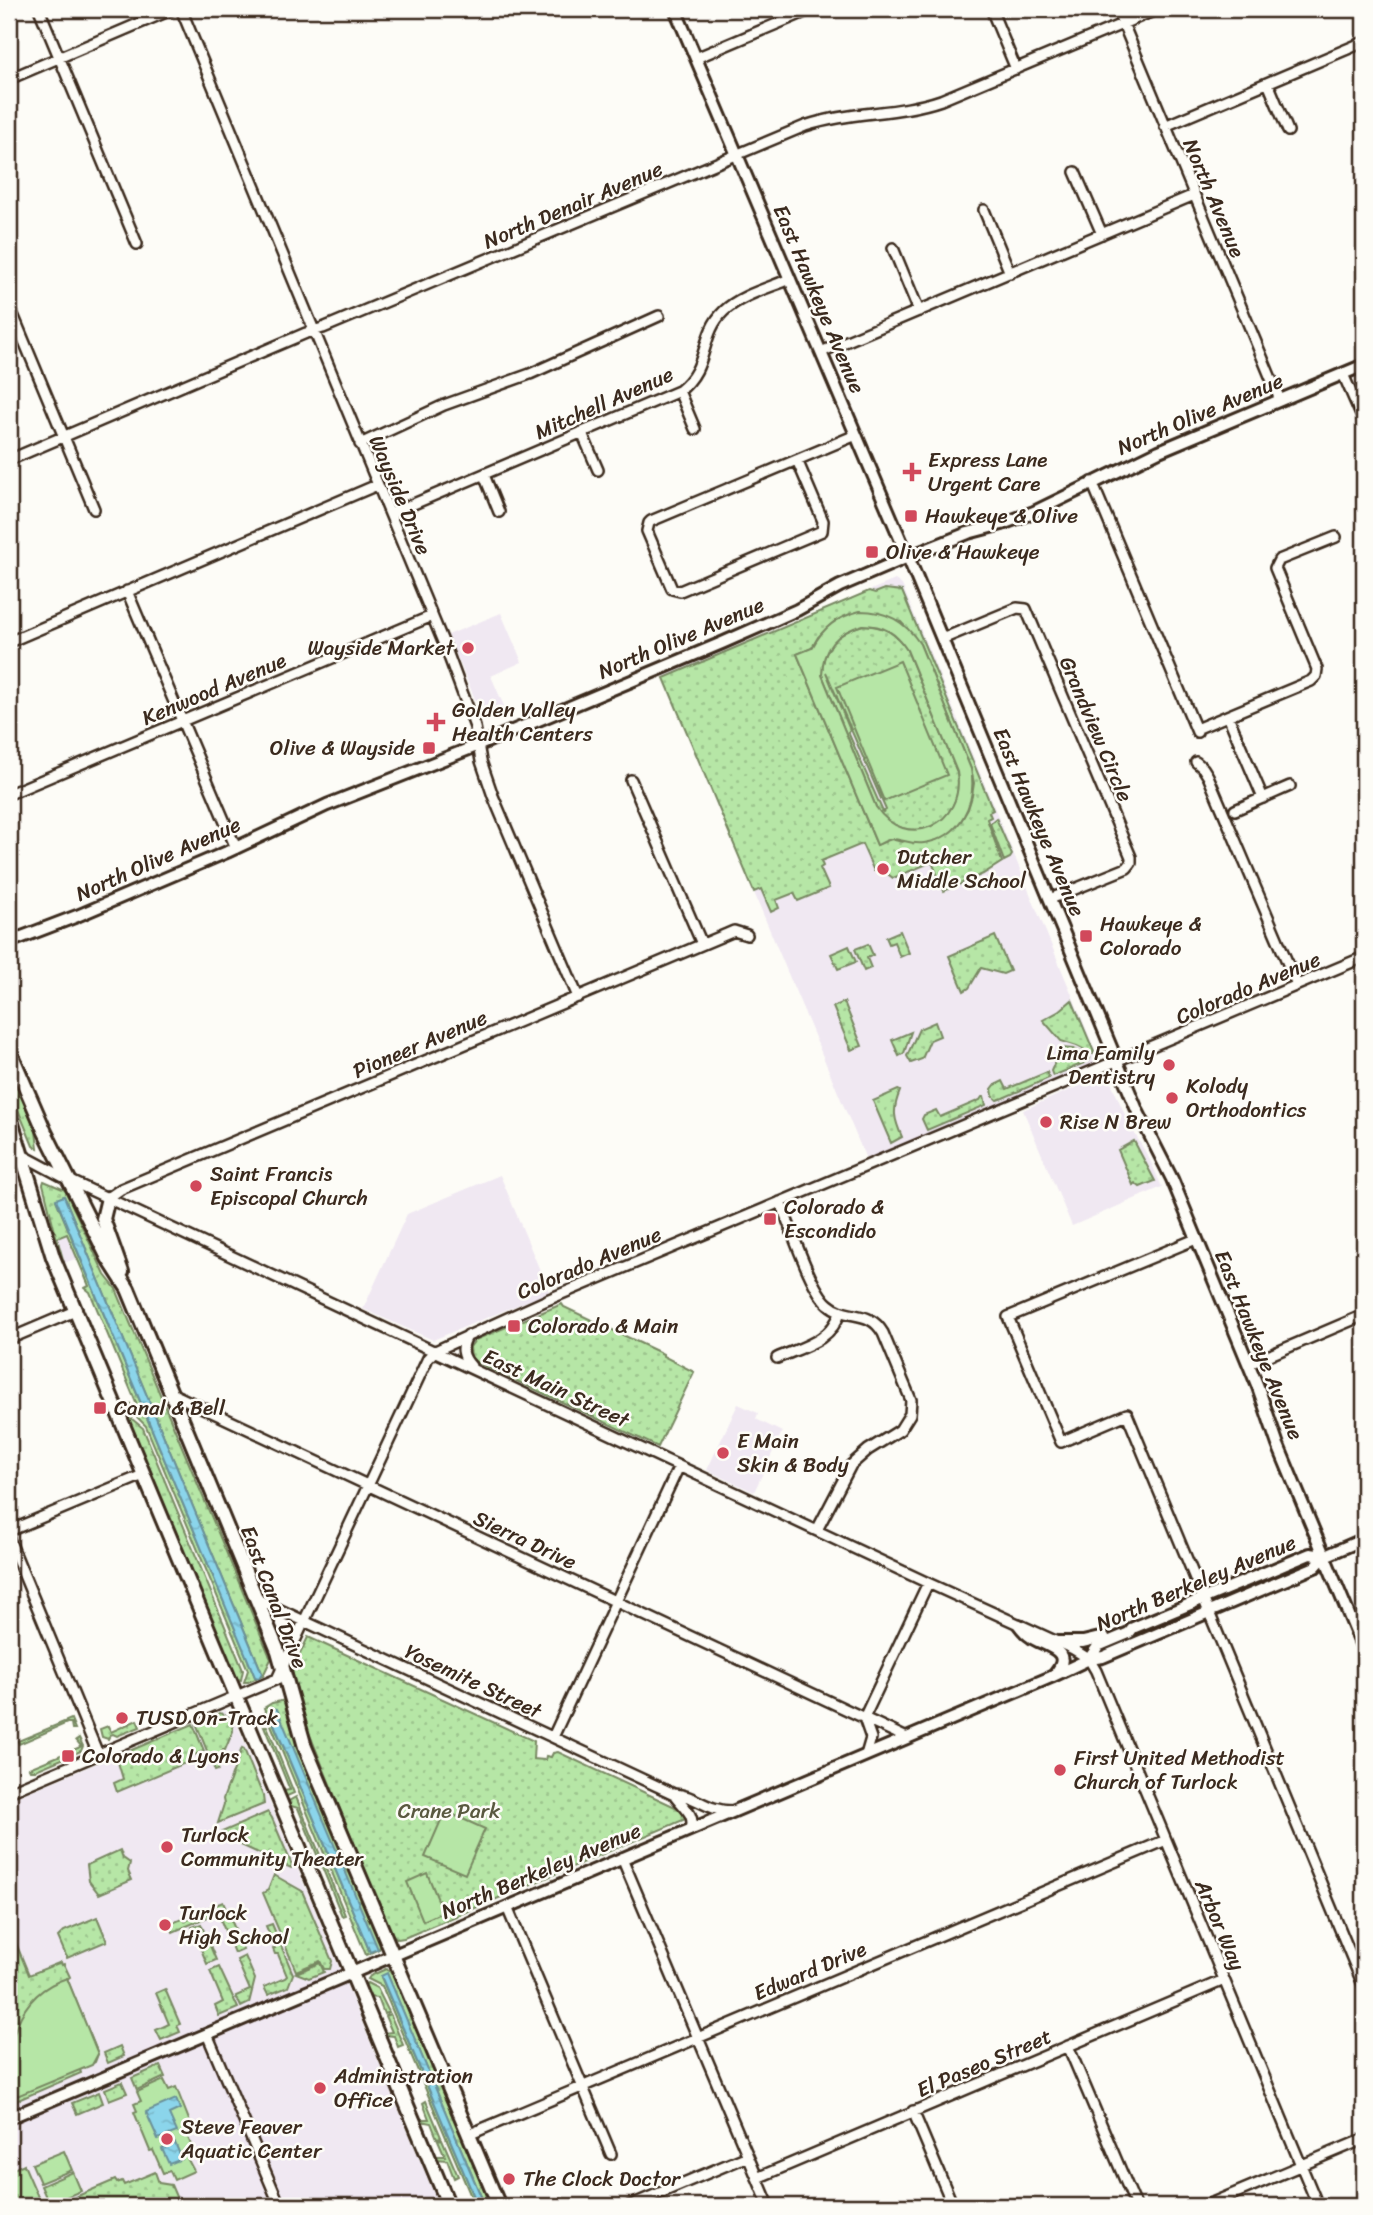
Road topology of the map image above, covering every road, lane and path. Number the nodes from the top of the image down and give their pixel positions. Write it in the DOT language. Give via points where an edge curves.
graph roads {
  1 [pos="39,9"];
  2 [pos="173,9"];
  3 [pos="181,9"];
  4 [pos="676,9"];
  5 [pos="812,9"];
  6 [pos="991,9"];
  7 [pos="1117,9"];
  8 [pos="1158,9"];
  9 [pos="1123,24"];
  10 [pos="1364,42"];
  11 [pos="59,58"];
  12 [pos="696,58"];
  13 [pos="1016,69"];
  14 [pos="9,79"];
  15 [pos="1268,83"];
  16 [pos="1166,126"];
  17 [pos="1288,131"];
  18 [pos="737,155"];
  19 [pos="1075,172"];
  20 [pos="1194,195"];
  21 [pos="984,210"];
  22 [pos="1102,234"];
  23 [pos="137,244"];
  24 [pos="893,248"];
  25 [pos="1010,273"];
  26 [pos="790,279"];
  27 [pos="9,305"];
  28 [pos="919,311"];
  29 [pos="659,316"];
  30 [pos="314,331"];
  31 [pos="821,352"];
  32 [pos="1364,365"];
  33 [pos="1343,374"];
  34 [pos="679,391"];
  35 [pos="1280,400"];
  36 [pos="1364,422"];
  37 [pos="695,429"];
  38 [pos="582,433"];
  39 [pos="856,435"];
  40 [pos="64,436"];
  41 [pos="360,444"];
  42 [pos="9,460"];
  43 [pos="797,460"];
  44 [pos="597,470"];
  45 [pos="484,475"];
  46 [pos="1092,482"];
  47 [pos="377,485"];
  48 [pos="94,509"];
  49 [pos="499,512"];
  50 [pos="390,514"];
  51 [pos="1336,537"];
  52 [pos="908,557"];
  53 [pos="127,591"];
  54 [pos="432,616"];
  55 [pos="942,639"];
  56 [pos="9,642"];
  57 [pos="1228,716"];
  58 [pos="182,721"];
  59 [pos="479,745"];
  60 [pos="1196,762"];
  61 [pos="631,779"];
  62 [pos="1290,786"];
  63 [pos="9,794"];
  64 [pos="1262,798"];
  65 [pos="1235,810"];
  66 [pos="236,848"];
  67 [pos="1050,899"];
  68 [pos="747,935"];
  69 [pos="9,942"];
  70 [pos="702,944"];
  71 [pos="1364,957"];
  72 [pos="1297,985"];
  73 [pos="578,997"];
  74 [pos="9,1049"];
  75 [pos="1118,1062"];
  76 [pos="9,1114"];
  77 [pos="9,1148"];
  78 [pos="22,1154"];
  79 [pos="69,1180"];
  80 [pos="108,1198"];
  81 [pos="780,1202"];
  82 [pos="1196,1238"];
  83 [pos="128,1289"];
  84 [pos="75,1311"];
  85 [pos="839,1312"];
  86 [pos="1364,1315"];
  87 [pos="468,1335"];
  88 [pos="9,1339"];
  89 [pos="435,1351"];
  90 [pos="777,1358"];
  91 [pos="1249,1364"];
  92 [pos="475,1370"];
  93 [pos="171,1393"];
  94 [pos="679,1466"];
  95 [pos="143,1475"];
  96 [pos="368,1485"];
  97 [pos="817,1530"];
  98 [pos="9,1531"];
  99 [pos="9,1539"];
  100 [pos="1364,1539"];
  101 [pos="1325,1556"];
  102 [pos="928,1583"];
  103 [pos="1204,1598"];
  104 [pos="257,1599"];
  105 [pos="616,1602"];
  106 [pos="1209,1612"];
  107 [pos="304,1621"];
  108 [pos="1019,1625"];
  109 [pos="1133,1628"];
  110 [pos="1058,1642"];
  111 [pos="1364,1651"];
  112 [pos="1088,1659"];
  113 [pos="283,1668"];
  114 [pos="1051,1677"];
  115 [pos="236,1698"];
  116 [pos="864,1718"];
  117 [pos="553,1737"];
  118 [pos="907,1738"];
  119 [pos="98,1754"];
  120 [pos="866,1755"];
  121 [pos="9,1792"];
  122 [pos="674,1794"];
  123 [pos="734,1811"];
  124 [pos="691,1829"];
  125 [pos="1166,1840"];
  126 [pos="622,1858"];
  127 [pos="507,1907"];
  128 [pos="392,1955"];
  129 [pos="350,1973"];
  130 [pos="1224,1980"];
  131 [pos="1364,1987"];
  132 [pos="207,2034"];
  133 [pos="698,2038"];
  134 [pos="1068,2046"];
  135 [pos="583,2086"];
  136 [pos="913,2111"];
  137 [pos="9,2118"];
  138 [pos="468,2135"];
  139 [pos="1364,2139"];
  140 [pos="611,2154"];
  141 [pos="748,2157"];
  142 [pos="1301,2165"];
  143 [pos="757,2178"];
  144 [pos="280,2206"];
  145 [pos="449,2206"];
  146 [pos="499,2206"];
  147 [pos="629,2206"];
  148 [pos="769,2206"];
  149 [pos="953,2206"];
  150 [pos="1136,2206"];
  151 [pos="1205,2206"];
  152 [pos="1318,2206"];
  1 -- 11 [label="street"];
  2 -- 11 [label="street"];
  3 -- 30 [label="street, Wayside Drive"];
  4 -- 12 [label="street, East Hawkeye Avenue"];
  5 -- 12 [label="street"];
  6 -- 13 [label="street"];
  7 -- 9 [label="street, North Avenue"];
  8 -- 9 [label="street, North Denair Avenue"];
  9 -- 13 [label="street, North Denair Avenue"];
  9 -- 16 [label="street, North Avenue"];
  10 -- 15 [label="street"];
  11 -- 14 [label="street"];
  11 -- 23 [label="street"];
  12 -- 18 [label="street, East Hawkeye Avenue"];
  13 -- 18 [label="street, North Denair Avenue" via="933,103 825,120"];
  15 -- 16 [label="street"];
  15 -- 17 [label="street"];
  16 -- 20 [label="street, North Avenue"];
  18 -- 26 [label="street, East Hawkeye Avenue"];
  18 -- 30 [label="street, North Denair Avenue"];
  19 -- 22 [label="street"];
  20 -- 22 [label="street"];
  20 -- 35 [label="street, North Avenue"];
  21 -- 25 [label="street"];
  22 -- 25 [label="street"];
  24 -- 28 [label="street"];
  25 -- 28 [label="street"];
  26 -- 31 [label="street, East Hawkeye Avenue"];
  26 -- 34 [label="street, Mitchell Avenue" via="724,310 712,327 694,376"];
  27 -- 40 [label="street"];
  28 -- 31 [label="street"];
  29 -- 41 [label="street"];
  30 -- 40 [label="street, North Denair Avenue"];
  30 -- 41 [label="street, Wayside Drive"];
  31 -- 39 [label="street, East Hawkeye Avenue"];
  32 -- 33 [label="street, North Olive Avenue"];
  33 -- 35 [label="street, North Olive Avenue"];
  33 -- 36 [label="street"];
  34 -- 37 [label="street"];
  34 -- 38 [label="street, Mitchell Avenue"];
  35 -- 46 [label="street, North Olive Avenue"];
  38 -- 44 [label="street"];
  38 -- 45 [label="street, Mitchell Avenue"];
  39 -- 43 [label="street"];
  39 -- 52 [label="street, East Hawkeye Avenue"];
  40 -- 42 [label="street, North Denair Avenue"];
  40 -- 48 [label="street"];
  41 -- 47 [label="street, Wayside Drive"];
  43 -- 43 [label="street" via="651,521 647,531 670,586 680,591 819,533 823,522"];
  45 -- 49 [label="street"];
  45 -- 50 [label="street, Mitchell Avenue"];
  46 -- 52 [label="street, North Olive Avenue" via="1034,512"];
  46 -- 57 [label="street" via="1197,731"];
  47 -- 50 [label="street, Wayside Drive"];
  47 -- 53 [label="street"];
  50 -- 54 [label="street, Wayside Drive"];
  51 -- 57 [label="street" via="1277,562 1276,571 1316,676"];
  52 -- 55 [label="street, East Hawkeye Avenue"];
  52 -- 59 [label="street, North Olive Avenue" via="722,643"];
  53 -- 56 [label="street"];
  53 -- 58 [label="street"];
  54 -- 58 [label="street, Kenwood Avenue"];
  54 -- 59 [label="street, Wayside Drive"];
  55 -- 67 [label="street, East Hawkeye Avenue"];
  55 -- 67 [label="street, Grandview Circle" via="1017,608 1026,610 1131,857 1126,868"];
  57 -- 64 [label="street"];
  58 -- 63 [label="street, Kenwood Avenue"];
  58 -- 66 [label="street"];
  59 -- 66 [label="street, North Olive Avenue" via="317,809"];
  59 -- 73 [label="street, Wayside Drive" via="496,803"];
  60 -- 72 [label="street" via="1207,773"];
  61 -- 70 [label="street"];
  62 -- 64 [label="street"];
  64 -- 65 [label="street"];
  66 -- 69 [label="street, North Olive Avenue"];
  67 -- 75 [label="street, East Hawkeye Avenue"];
  68 -- 70 [label="street, Pioneer Avenue" via="734,931"];
  70 -- 73 [label="street, Pioneer Avenue"];
  71 -- 72 [label="street, Colorado Avenue"];
  72 -- 75 [label="street, Colorado Avenue"];
  73 -- 80 [label="street, Pioneer Avenue"];
  74 -- 79 [label="main road, East Canal Drive"];
  75 -- 81 [label="street, Colorado Avenue"];
  75 -- 82 [label="street, East Hawkeye Avenue"];
  76 -- 78 [label="main road"];
  77 -- 78 [label="street, East Main Street"];
  78 -- 79 [label="street, East Main Street"];
  78 -- 84 [label="main road" via="43,1230"];
  79 -- 80 [label="street, East Main Street"];
  79 -- 83 [label="main road, East Canal Drive"];
  80 -- 83 [label="main road" via="103,1219"];
  80 -- 89 [label="street, East Main Street"];
  81 -- 85 [label="street" via="816,1289"];
  81 -- 87 [label="street, Colorado Avenue"];
  82 -- 91 [label="street, East Hawkeye Avenue"];
  82 -- 103 [label="street" via="1008,1317 1060,1442 1127,1414"];
  83 -- 93 [label="main road, East Canal Drive"];
  84 -- 88 [label="street"];
  84 -- 95 [label="main road"];
  85 -- 90 [label="street" via="834,1327 822,1338"];
  85 -- 97 [label="street" via="868,1318 881,1328 911,1407 900,1430 851,1465"];
  86 -- 91 [label="street"];
  87 -- 89 [label="street, Colorado Avenue"];
  87 -- 92 [label="street" via="463,1352"];
  89 -- 92 [label="street, East Main Street"];
  89 -- 96 [label="street"];
  91 -- 101 [label="street, East Hawkeye Avenue"];
  92 -- 94 [label="street, East Main Street"];
  93 -- 96 [label="street, Sierra Drive"];
  93 -- 104 [label="main road, East Canal Drive"];
  94 -- 97 [label="street, East Main Street"];
  94 -- 105 [label="street"];
  95 -- 98 [label="street"];
  95 -- 115 [label="main road"];
  96 -- 105 [label="street, Sierra Drive"];
  96 -- 107 [label="street"];
  97 -- 102 [label="street, East Main Street"];
  99 -- 119 [label="street"];
  100 -- 101 [label="street, North Berkeley Avenue"];
  101 -- 103 [label="street, North Berkeley Avenue" via="1310,1554"];
  101 -- 106 [label="street, North Berkeley Avenue" via="1315,1567"];
  101 -- 111 [label="street, East Hawkeye Avenue"];
  102 -- 108 [label="street, East Main Street"];
  102 -- 116 [label="street"];
  103 -- 106 [label="street"];
  103 -- 109 [label="street, North Berkeley Avenue"];
  104 -- 107 [label="street, Yosemite Street"];
  104 -- 113 [label="main road, East Canal Drive"];
  105 -- 116 [label="street, Sierra Drive"];
  105 -- 117 [label="street"];
  106 -- 112 [label="street, North Berkeley Avenue" via="1103,1657"];
  106 -- 131 [label="street"];
  107 -- 113 [label="street"];
  107 -- 117 [label="street, Yosemite Street"];
  108 -- 110 [label="street, East Main Street"];
  108 -- 114 [label="street" via="1028,1636 1060,1654 1060,1667"];
  109 -- 110 [label="street" via="1091,1641"];
  109 -- 112 [label="street, North Berkeley Avenue" via="1098,1646"];
  110 -- 112 [label="street, East Main Street"];
  112 -- 114 [label="street, North Berkeley Avenue"];
  112 -- 125 [label="street, Arbor Way"];
  113 -- 115 [label="street" via="273,1682"];
  113 -- 128 [label="main road, East Canal Drive" via="305,1747"];
  114 -- 118 [label="street, North Berkeley Avenue"];
  115 -- 119 [label="street"];
  115 -- 129 [label="main road"];
  116 -- 118 [label="street, Sierra Drive"];
  116 -- 120 [label="street" via="871,1738"];
  117 -- 122 [label="street, Yosemite Street"];
  118 -- 120 [label="street, North Berkeley Avenue"];
  119 -- 121 [label="street"];
  120 -- 123 [label="street, North Berkeley Avenue"];
  122 -- 123 [label="street, Yosemite Street" via="710,1808"];
  122 -- 124 [label="street" via="691,1815"];
  123 -- 124 [label="street, North Berkeley Avenue"];
  124 -- 126 [label="street, North Berkeley Avenue"];
  125 -- 130 [label="street, Arbor Way"];
  125 -- 133 [label="street, Edward Drive"];
  126 -- 127 [label="street, North Berkeley Avenue"];
  126 -- 133 [label="street"];
  127 -- 128 [label="street, North Berkeley Avenue"];
  127 -- 135 [label="street"];
  128 -- 129 [label="street, North Berkeley Avenue"];
  128 -- 138 [label="main road, East Canal Drive"];
  129 -- 132 [label="street, North Berkeley Avenue"];
  129 -- 145 [label="main road"];
  130 -- 134 [label="street, El Paseo Street"];
  130 -- 142 [label="street, Arbor Way"];
  132 -- 137 [label="street, North Berkeley Avenue"];
  132 -- 144 [label="street"];
  133 -- 135 [label="street, Edward Drive"];
  133 -- 141 [label="street"];
  134 -- 136 [label="street, El Paseo Street"];
  134 -- 150 [label="street"];
  135 -- 138 [label="street, Edward Drive"];
  135 -- 140 [label="street"];
  136 -- 143 [label="street, El Paseo Street"];
  136 -- 149 [label="street"];
  138 -- 146 [label="main road, East Canal Drive"];
  139 -- 142 [label="street"];
  141 -- 143 [label="street"];
  141 -- 147 [label="street"];
  142 -- 151 [label="street"];
  142 -- 152 [label="street, Arbor Way"];
  143 -- 148 [label="street"];
}
